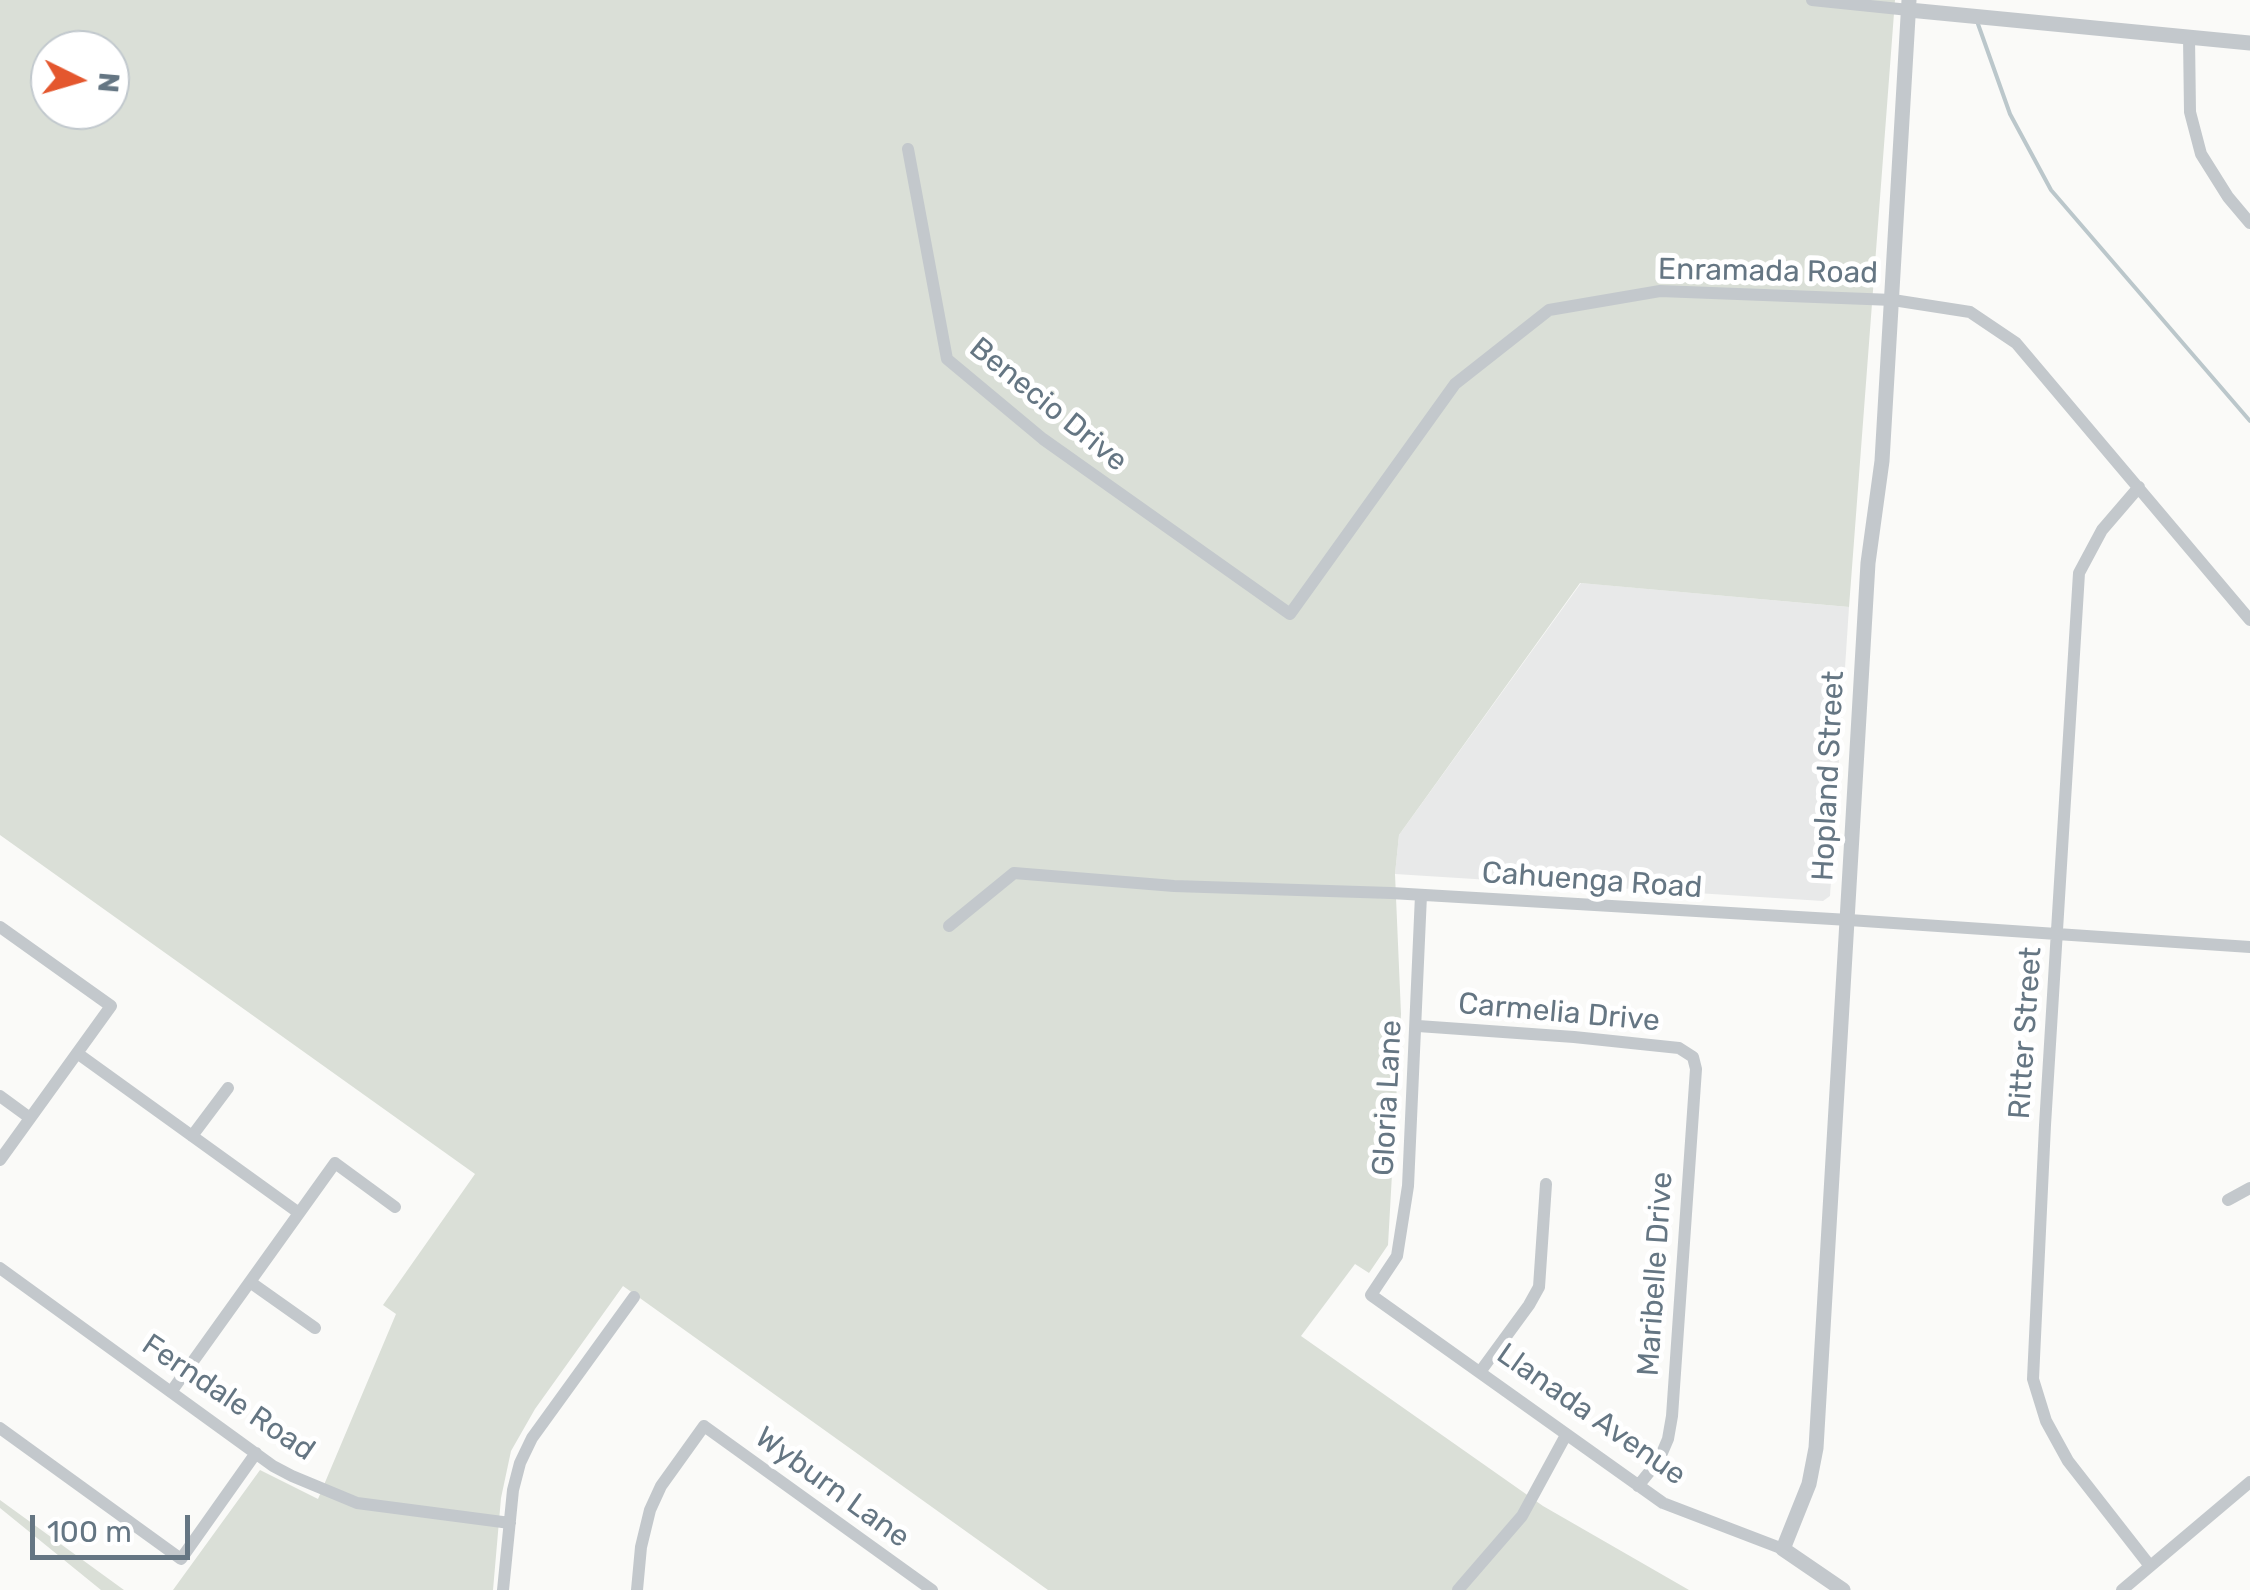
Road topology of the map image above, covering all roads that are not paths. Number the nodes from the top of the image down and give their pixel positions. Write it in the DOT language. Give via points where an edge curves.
graph roads {
  1 [pos="1812,0"];
  2 [pos="1908,5"];
  3 [pos="2189,37"];
  4 [pos="2250,42"];
  5 [pos="908,149"];
  6 [pos="2250,223"];
  7 [pos="1892,300"];
  8 [pos="2139,487"];
  9 [pos="1290,614"];
  10 [pos="2250,620"];
  11 [pos="1421,895"];
  12 [pos="1849,920"];
  13 [pos="0,926"];
  14 [pos="949,926"];
  15 [pos="2058,936"];
  16 [pos="2250,947"];
  17 [pos="1418,1026"];
  18 [pos="77,1053"];
  19 [pos="1693,1057"];
  20 [pos="228,1088"];
  21 [pos="0,1096"];
  22 [pos="30,1118"];
  23 [pos="192,1136"];
  24 [pos="0,1160"];
  25 [pos="1546,1184"];
  26 [pos="2250,1188"];
  27 [pos="2228,1200"];
  28 [pos="396,1207"];
  29 [pos="299,1213"];
  30 [pos="0,1268"];
  31 [pos="250,1282"];
  32 [pos="1372,1295"];
  33 [pos="634,1297"];
  34 [pos="314,1328"];
  35 [pos="1480,1372"];
  36 [pos="171,1392"];
  37 [pos="0,1428"];
  38 [pos="1566,1435"];
  39 [pos="256,1453"];
  40 [pos="2250,1482"];
  41 [pos="1638,1486"];
  42 [pos="510,1523"];
  43 [pos="1784,1550"];
  44 [pos="2150,1566"];
  45 [pos="502,1590"];
  46 [pos="637,1590"];
  47 [pos="932,1590"];
  48 [pos="1458,1590"];
  49 [pos="1842,1590"];
  50 [pos="2122,1590"];
  1 -- 2 [label="street"];
  2 -- 3 [label="street"];
  2 -- 7 [label="street, Hopland Street"];
  3 -- 4 [label="street"];
  3 -- 6 [label="street" via="2190,112 2202,154"];
  5 -- 9 [label="street, Benecio Drive" via="947,358 1043,440"];
  7 -- 8 [label="street, Enramada Road" via="1970,312 2016,342"];
  7 -- 9 [label="street, Enramada Road" via="1660,291 1549,310 1455,384"];
  7 -- 12 [label="street, Hopland Street" via="1868,563"];
  8 -- 10 [label="street, Enramada Road"];
  8 -- 15 [label="street, Ritter Street" via="2102,530 2079,573"];
  11 -- 12 [label="street, Cahuenga Road"];
  11 -- 14 [label="street, Cahuenga Road" via="1014,873"];
  11 -- 17 [label="street, Gloria Lane"];
  12 -- 15 [label="street, Cahuenga Road"];
  12 -- 43 [label="street, Hopland Street" via="1816,1448"];
  13 -- 18 [label="street" via="110,1006"];
  15 -- 16 [label="street, Cahuenga Road"];
  15 -- 44 [label="street, Ritter Street" via="2032,1379 2068,1461"];
  17 -- 19 [label="street, Carmelia Drive" via="1680,1048"];
  17 -- 32 [label="street, Gloria Lane" via="1402,1233 1397,1256"];
  18 -- 22 [label="street"];
  18 -- 23 [label="street"];
  19 -- 41 [label="street, Maribelle Drive" via="1672,1416 1659,1460"];
  20 -- 23 [label="street"];
  21 -- 22 [label="street"];
  22 -- 24 [label="street"];
  23 -- 29 [label="street"];
  25 -- 35 [label="street" via="1538,1287"];
  26 -- 27 [label="street"];
  28 -- 29 [label="street" via="335,1163"];
  29 -- 31 [label="street"];
  30 -- 36 [label="street, Ferndale Road"];
  31 -- 34 [label="street"];
  31 -- 36 [label="street"];
  32 -- 35 [label="street, Llanada Avenue"];
  33 -- 42 [label="street" via="532,1438 513,1490"];
  35 -- 38 [label="street, Llanada Avenue"];
  36 -- 39 [label="street, Ferndale Road"];
  37 -- 39 [label="street" via="181,1559"];
  38 -- 41 [label="street, Llanada Avenue"];
  38 -- 48 [label="street" via="1522,1516"];
  39 -- 42 [label="street, Ferndale Road" via="358,1503"];
  40 -- 44 [label="street"];
  41 -- 43 [label="street, Llanada Avenue" via="1663,1503"];
  42 -- 45 [label="street"];
  43 -- 49 [label="street, Llanada Avenue"];
  44 -- 50 [label="street"];
  46 -- 47 [label="street, Wyburn Lane" via="650,1510 704,1426"];
}
